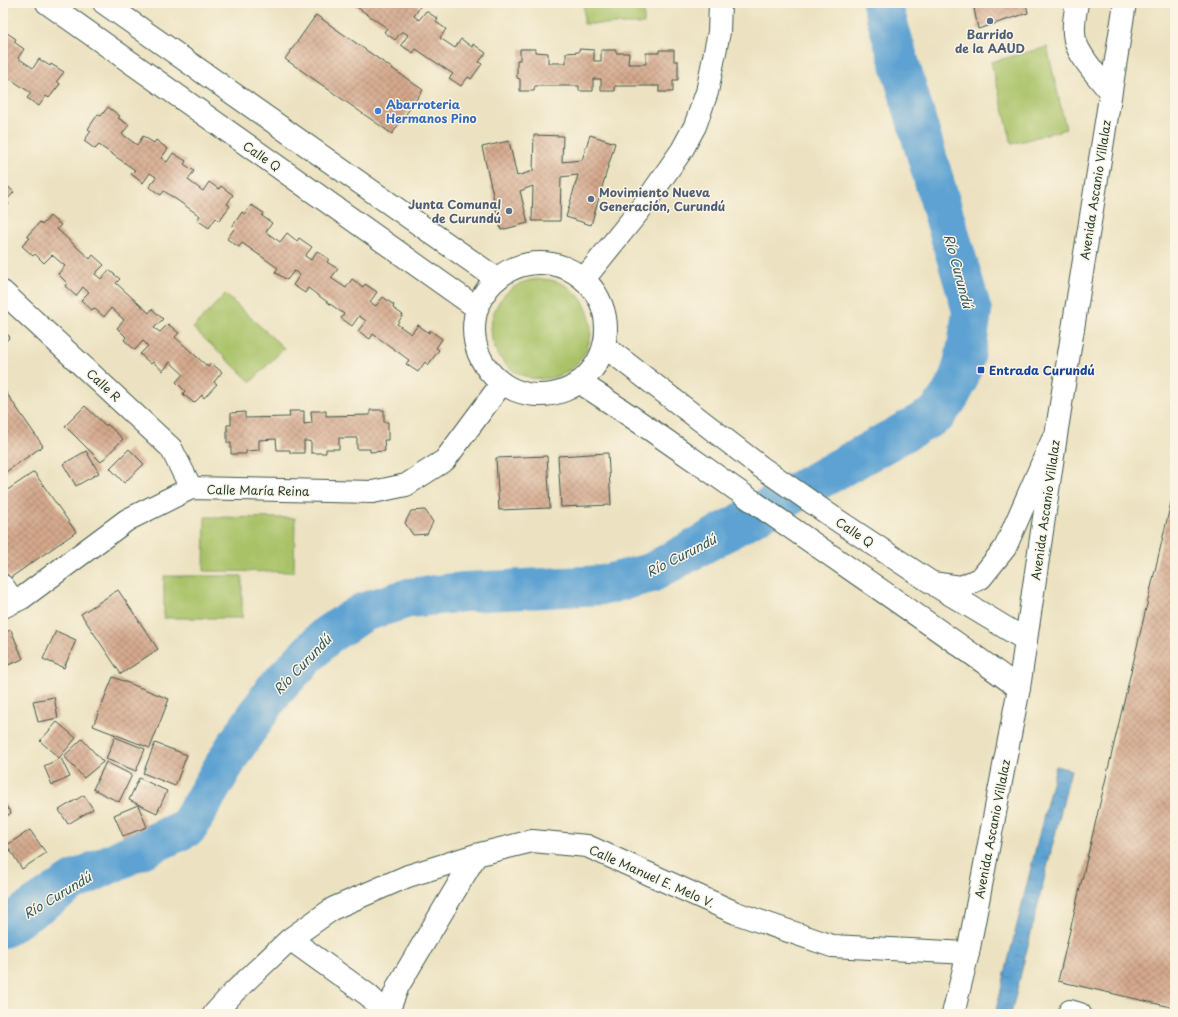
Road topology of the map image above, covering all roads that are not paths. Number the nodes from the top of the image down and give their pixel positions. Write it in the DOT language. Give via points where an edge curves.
graph roads {
  1 [pos="47,3"];
  2 [pos="104,3"];
  3 [pos="720,3"];
  4 [pos="1077,3"];
  5 [pos="1125,3"];
  6 [pos="1110,92"];
  7 [pos="497,279"];
  8 [pos="584,279"];
  9 [pos="3,292"];
  10 [pos="477,308"];
  11 [pos="604,346"];
  12 [pos="579,382"];
  13 [pos="502,383"];
  14 [pos="1057,429"];
  15 [pos="191,488"];
  16 [pos="932,583"];
  17 [pos="7,598"];
  18 [pos="1026,640"];
  19 [pos="1019,688"];
  20 [pos="476,855"];
  21 [pos="290,940"];
  22 [pos="968,953"];
  23 [pos="214,1014"];
  24 [pos="387,1014"];
  25 [pos="953,1014"];
  1 -- 10 [label="street, Calle Q"];
  2 -- 7 [label="street"];
  3 -- 8 [label="street" via="719,32 706,92 695,126 682,150 643,206"];
  4 -- 6 [label="street" via="1075,42 1082,56"];
  5 -- 6 [label="street, Avenida Ascanio Villalaz"];
  6 -- 14 [label="street, Avenida Ascanio Villalaz"];
  7 -- 8 [label="street" via="513,269 531,263 550,264 568,269"];
  7 -- 10 [label="street" via="485,292"];
  8 -- 11 [label="street" via="601,303 606,324"];
  9 -- 15 [label="street, Calle R" via="171,448"];
  10 -- 13 [label="street" via="475,342 480,358"];
  11 -- 12 [label="street" via="599,360"];
  11 -- 16 [label="street, Calle Q" via="761,467"];
  12 -- 13 [label="street" via="561,392 541,395 521,392"];
  12 -- 19 [label="street" via="613,403"];
  13 -- 15 [label="street, Calle María Reina" via="445,460 406,485 373,492"];
  14 -- 16 [label="street, Calle Q" via="1005,548 981,578 961,587"];
  14 -- 18 [label="street, Avenida Ascanio Villalaz"];
  15 -- 17 [label="street, Calle María Reina" via="127,520 22,598"];
  16 -- 18 [label="street"];
  18 -- 19 [label="street, Avenida Ascanio Villalaz"];
  19 -- 22 [label="street, Avenida Ascanio Villalaz"];
  20 -- 21 [label="street, Calle Manuel E. Melo V." via="408,876 334,908"];
  20 -- 22 [label="street, Calle Manuel E. Melo V." via="532,841 587,846 736,913 832,946"];
  20 -- 24 [label="street" via="398,986"];
  21 -- 23 [label="street, Calle Manuel E. Melo V."];
  21 -- 24 [label="street" via="368,995"];
  22 -- 25 [label="street, Avenida Ascanio Villalaz"];
}
